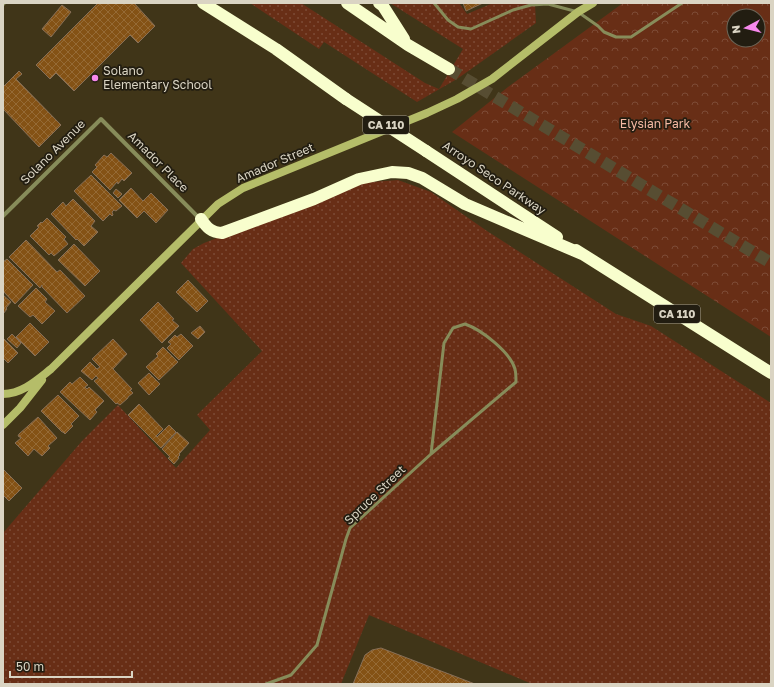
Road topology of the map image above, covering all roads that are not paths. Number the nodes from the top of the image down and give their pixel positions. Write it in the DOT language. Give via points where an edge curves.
graph roads {
  1 [pos="203,3"];
  2 [pos="348,3"];
  3 [pos="379,3"];
  4 [pos="434,3"];
  5 [pos="592,3"];
  6 [pos="682,3"];
  7 [pos="578,12"];
  8 [pos="408,45"];
  9 [pos="449,69"];
  10 [pos="101,119"];
  11 [pos="3,216"];
  12 [pos="201,219"];
  13 [pos="582,254"];
  14 [pos="51,369"];
  15 [pos="771,373"];
  16 [pos="3,394"];
  17 [pos="3,425"];
  18 [pos="431,454"];
  19 [pos="266,684"];
  1 -- 13 [label="highway, Arroyo Seco Parkway / CA 110, bridge"];
  2 -- 8 [label="highway"];
  3 -- 8 [label="highway"];
  4 -- 7 [label="lane" via="448,20 458,27 471,29 494,17 531,5 548,4"];
  5 -- 7 [label="main road, Amador Street"];
  6 -- 7 [label="lane" via="631,37 616,37 604,32"];
  7 -- 12 [label="main road, Amador Street" via="492,79 457,99 243,188"];
  8 -- 9 [label="highway"];
  10 -- 11 [label="street, Solano Avenue"];
  10 -- 12 [label="street, Amador Place"];
  12 -- 13 [label="highway" via="208,229 222,233 314,199 359,179 392,172 408,173 435,185 465,204"];
  12 -- 14 [label="main road, Amador Street"];
  13 -- 15 [label="highway, Arroyo Seco Parkway / CA 110"];
  14 -- 16 [label="main road, Amador Street" via="21,390"];
  14 -- 17 [label="main road"];
  18 -- 18 [label="lane, Spruce Street" via="516,382 515,369 506,354 475,328 465,324 453,328 444,343"];
  18 -- 19 [label="lane, Spruce Street" via="350,528 317,645 291,675"];
}
